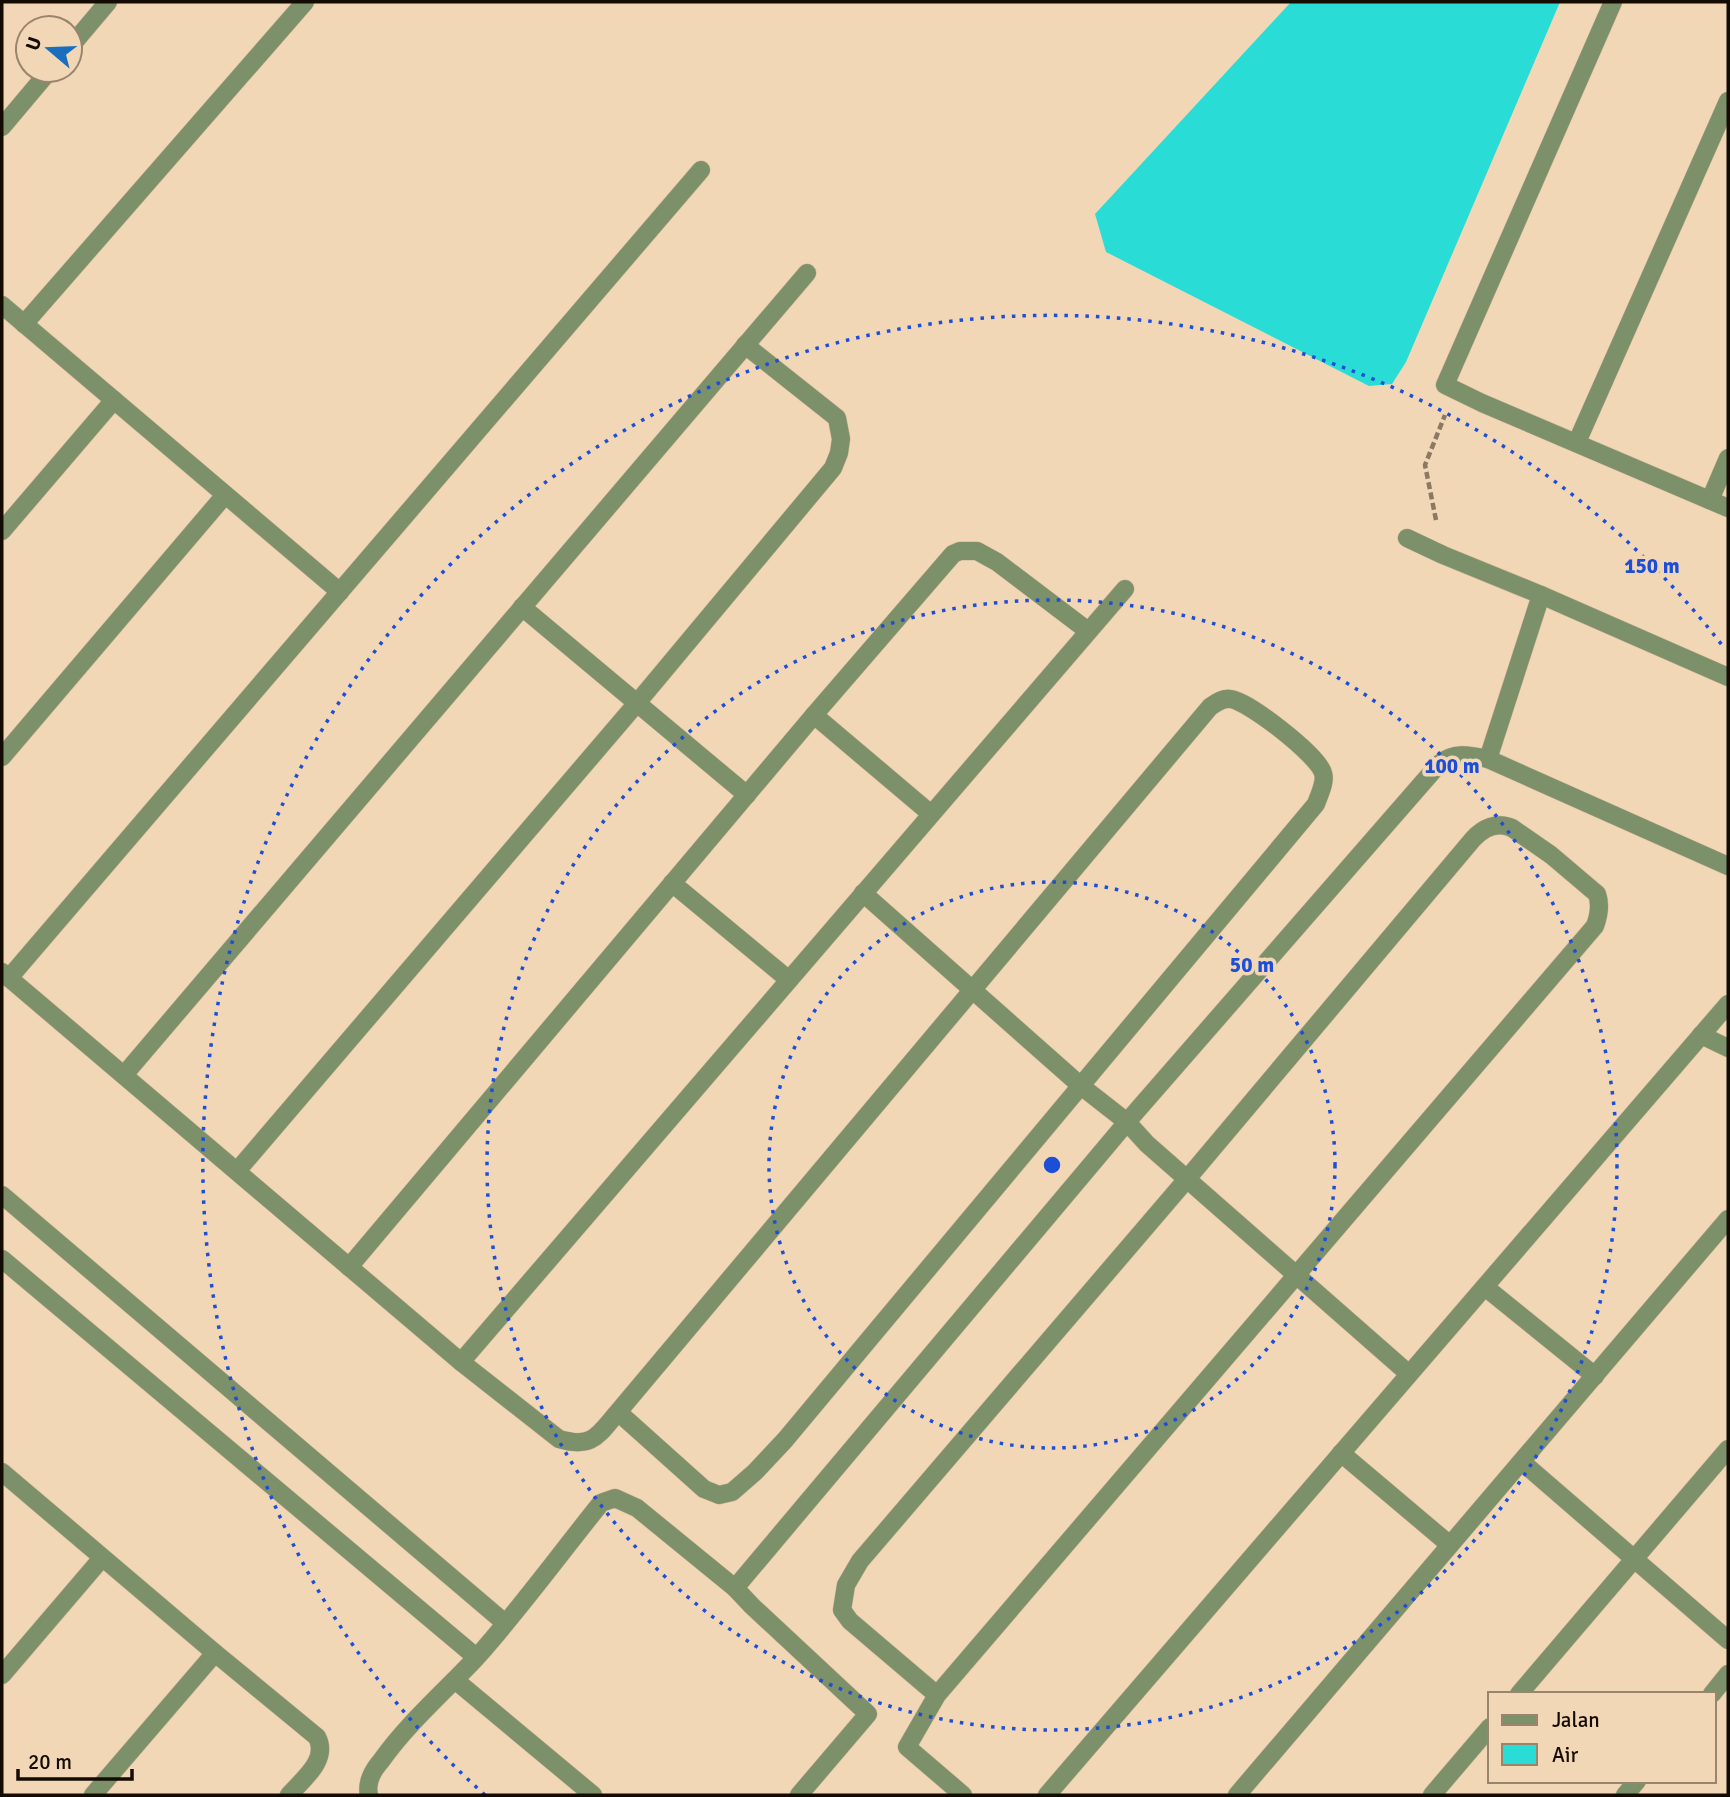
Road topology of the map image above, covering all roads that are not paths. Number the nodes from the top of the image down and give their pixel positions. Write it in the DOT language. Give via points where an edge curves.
graph roads {
  1 [pos="108,2"];
  2 [pos="305,2"];
  3 [pos="1613,2"];
  4 [pos="84,30"];
  5 [pos="38,84"];
  6 [pos="1728,101"];
  7 [pos="2,127"];
  8 [pos="701,170"];
  9 [pos="807,273"];
  10 [pos="2,305"];
  11 [pos="24,324"];
  12 [pos="746,345"];
  13 [pos="114,400"];
  14 [pos="1577,442"];
  15 [pos="1728,458"];
  16 [pos="225,495"];
  17 [pos="1710,500"];
  18 [pos="1728,508"];
  19 [pos="2,531"];
  20 [pos="1407,538"];
  21 [pos="1125,589"];
  22 [pos="340,592"];
  23 [pos="1541,594"];
  24 [pos="522,607"];
  25 [pos="1088,631"];
  26 [pos="1728,677"];
  27 [pos="638,703"];
  28 [pos="814,715"];
  29 [pos="2,757"];
  30 [pos="1488,760"];
  31 [pos="747,795"];
  32 [pos="931,814"];
  33 [pos="1728,866"];
  34 [pos="672,883"];
  35 [pos="863,893"];
  36 [pos="5,975"];
  37 [pos="789,980"];
  38 [pos="973,991"];
  39 [pos="1728,1004"];
  40 [pos="1701,1035"];
  41 [pos="1728,1048"];
  42 [pos="124,1075"];
  43 [pos="1081,1086"];
  44 [pos="1128,1122"];
  45 [pos="237,1171"];
  46 [pos="1187,1179"];
  47 [pos="2,1195"];
  48 [pos="1728,1219"];
  49 [pos="2,1259"];
  50 [pos="349,1267"];
  51 [pos="1297,1276"];
  52 [pos="1485,1287"];
  53 [pos="461,1362"];
  54 [pos="1409,1374"];
  55 [pos="1595,1376"];
  56 [pos="618,1412"];
  57 [pos="1728,1449"];
  58 [pos="1342,1453"];
  59 [pos="1522,1462"];
  60 [pos="2,1472"];
  61 [pos="1450,1545"];
  62 [pos="102,1558"];
  63 [pos="1634,1559"];
  64 [pos="735,1588"];
  65 [pos="505,1623"];
  66 [pos="1728,1640"];
  67 [pos="215,1653"];
  68 [pos="476,1657"];
  69 [pos="1728,1674"];
  70 [pos="2,1675"];
  71 [pos="454,1680"];
  72 [pos="1521,1692"];
  73 [pos="1714,1692"];
  74 [pos="937,1695"];
  75 [pos="1488,1729"];
  76 [pos="93,1795"];
  77 [pos="289,1795"];
  78 [pos="369,1795"];
  79 [pos="593,1795"];
  80 [pos="799,1795"];
  81 [pos="963,1795"];
  82 [pos="1046,1795"];
  83 [pos="1237,1795"];
  84 [pos="1432,1795"];
  1 -- 4 [label="street"];
  2 -- 11 [label="street"];
  3 -- 14 [label="street" via="1445,386"];
  5 -- 7 [label="street"];
  6 -- 14 [label="street"];
  8 -- 22 [label="street"];
  9 -- 12 [label="street"];
  10 -- 11 [label="street"];
  11 -- 13 [label="street"];
  12 -- 24 [label="street"];
  12 -- 27 [label="street" via="837,418 839,453 813,493"];
  13 -- 16 [label="street"];
  13 -- 19 [label="street"];
  14 -- 17 [label="street"];
  15 -- 17 [label="street"];
  16 -- 22 [label="street"];
  16 -- 29 [label="street"];
  17 -- 18 [label="street"];
  20 -- 23 [label="street"];
  21 -- 25 [label="street"];
  22 -- 36 [label="street"];
  23 -- 26 [label="street"];
  23 -- 30 [label="street"];
  24 -- 27 [label="street"];
  24 -- 42 [label="street"];
  25 -- 28 [label="street" via="997,562 977,551 960,551"];
  25 -- 32 [label="street"];
  27 -- 31 [label="street"];
  27 -- 45 [label="street"];
  28 -- 31 [label="street"];
  28 -- 32 [label="street"];
  30 -- 33 [label="street"];
  30 -- 44 [label="street" via="1456,755 1439,764"];
  31 -- 34 [label="street"];
  32 -- 35 [label="street"];
  34 -- 37 [label="street"];
  34 -- 50 [label="street"];
  35 -- 37 [label="street"];
  35 -- 38 [label="street"];
  36 -- 42 [label="street"];
  37 -- 53 [label="street"];
  38 -- 43 [label="street"];
  38 -- 43 [label="street" via="1210,707 1224,699 1241,702 1286,733 1319,764 1324,775 1316,804"];
  38 -- 56 [label="street"];
  39 -- 40 [label="street"];
  40 -- 41 [label="street"];
  40 -- 52 [label="street"];
  42 -- 45 [label="street"];
  43 -- 44 [label="street"];
  43 -- 56 [label="street" via="785,1440 732,1492 719,1495 704,1489"];
  44 -- 46 [label="street"];
  44 -- 64 [label="street"];
  45 -- 50 [label="street"];
  46 -- 51 [label="street"];
  46 -- 51 [label="street" via="1479,832 1497,825 1512,828 1597,894 1595,926"];
  46 -- 74 [label="street" via="860,1561 845,1586 842,1610 850,1621"];
  47 -- 65 [label="street"];
  48 -- 55 [label="street"];
  49 -- 68 [label="street"];
  50 -- 53 [label="street"];
  51 -- 54 [label="street"];
  51 -- 74 [label="street"];
  52 -- 54 [label="street"];
  52 -- 55 [label="street"];
  53 -- 56 [label="street" via="559,1439 589,1441"];
  54 -- 58 [label="street"];
  55 -- 59 [label="street"];
  57 -- 63 [label="street"];
  58 -- 61 [label="street"];
  58 -- 82 [label="street"];
  59 -- 61 [label="street"];
  59 -- 63 [label="street"];
  60 -- 62 [label="street"];
  61 -- 83 [label="street"];
  62 -- 67 [label="street"];
  62 -- 70 [label="street"];
  63 -- 66 [label="street"];
  63 -- 72 [label="street"];
  64 -- 65 [label="street" via="637,1508 615,1497 601,1503"];
  64 -- 80 [label="street" via="868,1714"];
  65 -- 68 [label="street"];
  67 -- 76 [label="street"];
  67 -- 77 [label="street" via="320,1741 319,1761"];
  68 -- 71 [label="street"];
  69 -- 73 [label="street"];
  71 -- 78 [label="street" via="379,1762 370,1779"];
  71 -- 79 [label="street"];
  74 -- 81 [label="street" via="907,1747"];
  75 -- 84 [label="street"];
}
